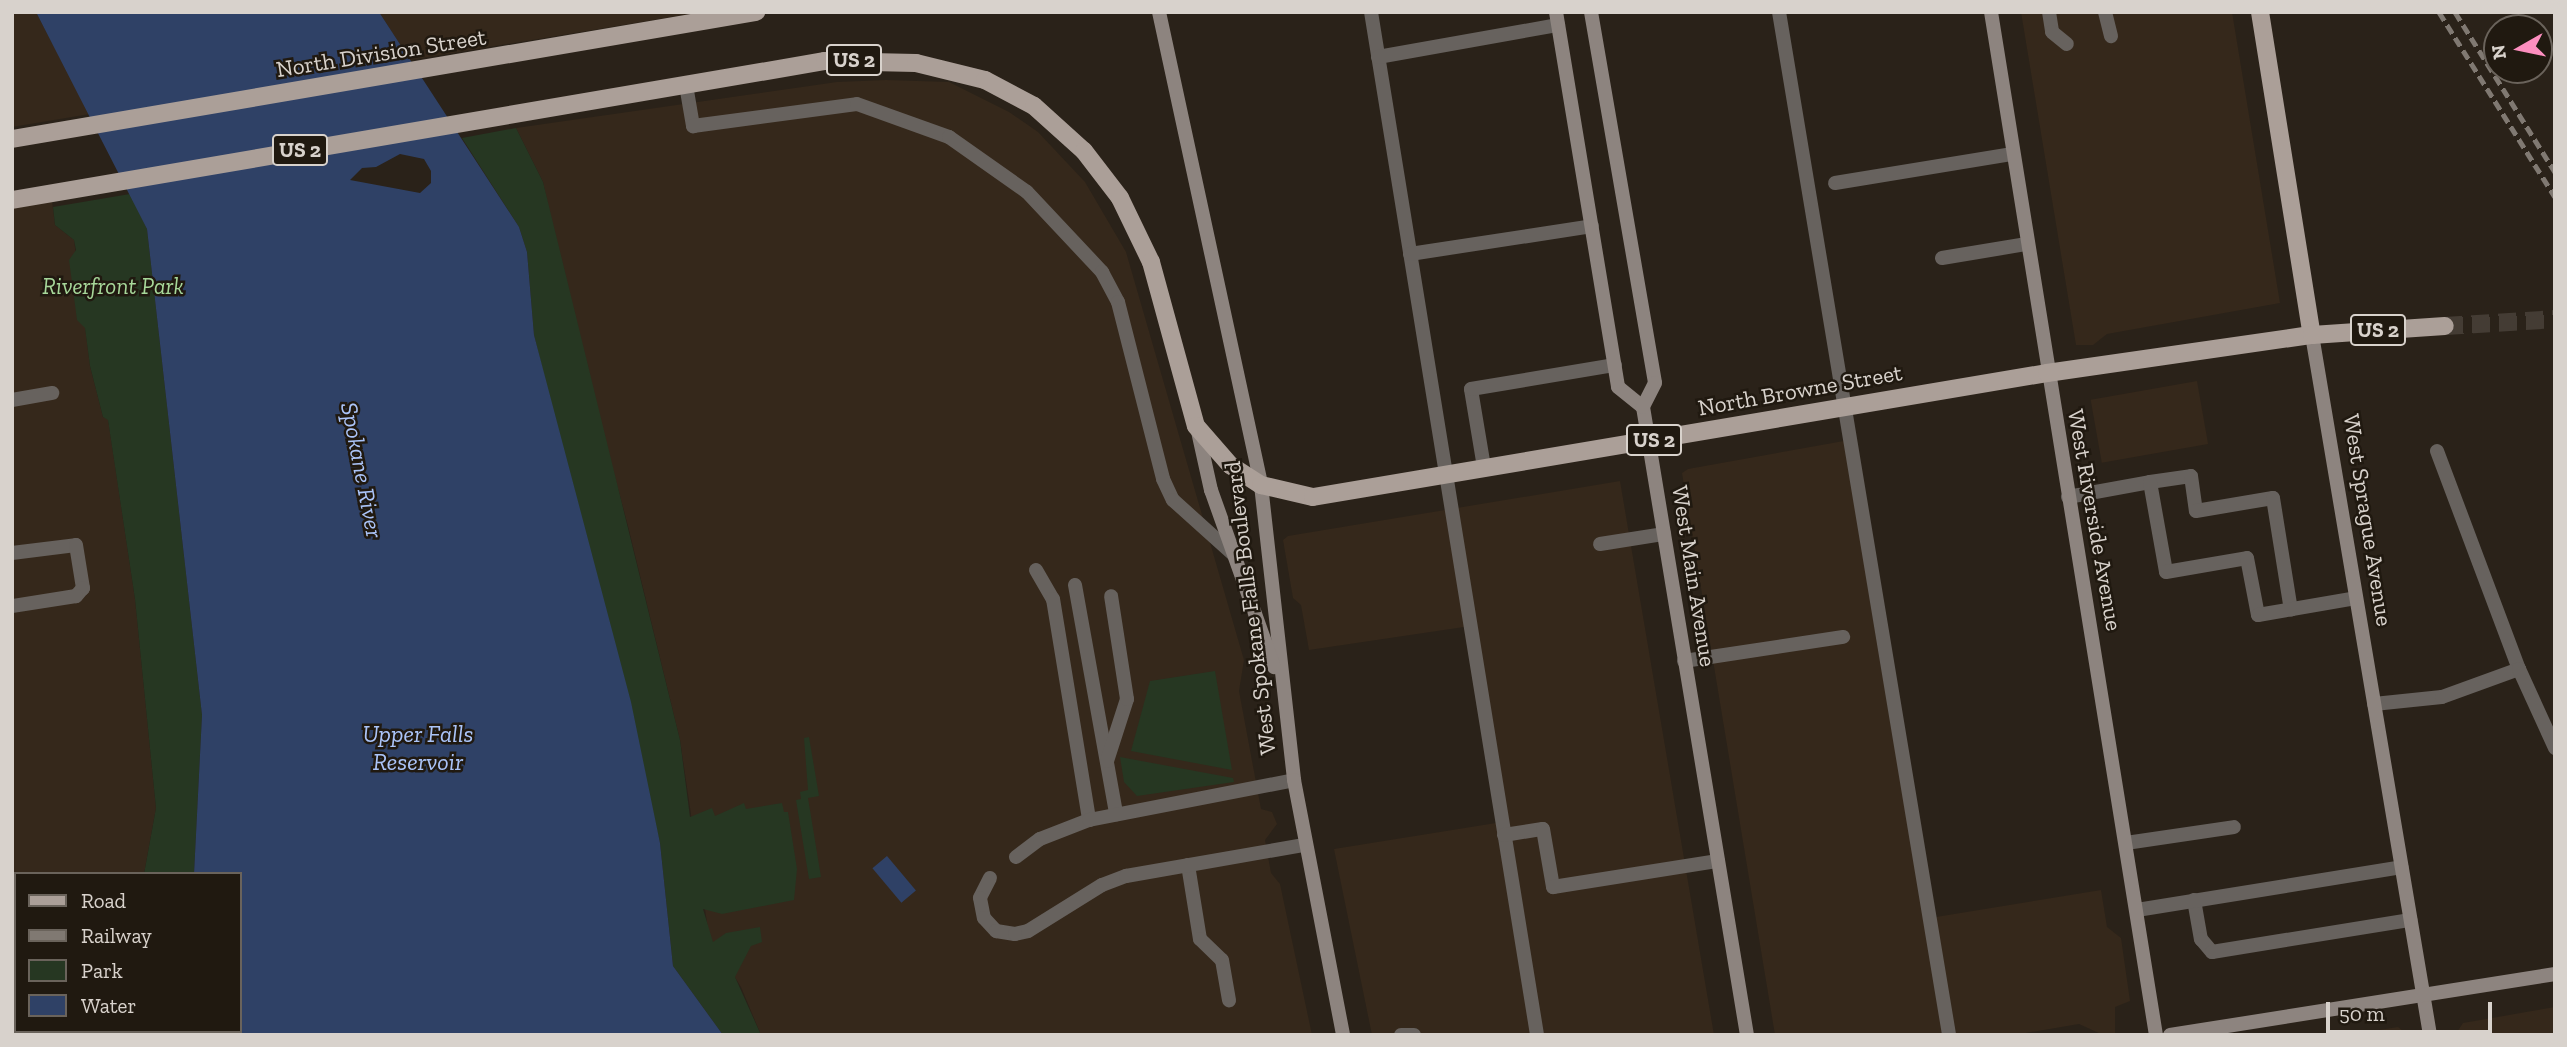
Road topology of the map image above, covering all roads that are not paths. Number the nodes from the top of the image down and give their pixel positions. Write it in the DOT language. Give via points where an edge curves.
graph roads {
  1 [pos="756,12"];
  2 [pos="1159,12"];
  3 [pos="1371,12"];
  4 [pos="1591,12"];
  5 [pos="1779,12"];
  6 [pos="1991,12"];
  7 [pos="2049,12"];
  8 [pos="2260,12"];
  9 [pos="2108,14"];
  10 [pos="1557,19"];
  11 [pos="2111,36"];
  12 [pos="2067,44"];
  13 [pos="1378,57"];
  14 [pos="686,85"];
  15 [pos="12,139"];
  16 [pos="2013,154"];
  17 [pos="1835,183"];
  18 [pos="12,200"];
  19 [pos="1592,226"];
  20 [pos="2027,244"];
  21 [pos="1410,254"];
  22 [pos="1942,258"];
  23 [pos="2445,326"];
  24 [pos="2312,335"];
  25 [pos="1615,365"];
  26 [pos="2047,373"];
  27 [pos="52,393"];
  28 [pos="12,400"];
  29 [pos="1643,407"];
  30 [pos="1844,407"];
  31 [pos="1196,426"];
  32 [pos="1649,441"];
  33 [pos="2437,451"];
  34 [pos="1484,467"];
  35 [pos="1446,473"];
  36 [pos="2150,482"];
  37 [pos="1262,485"];
  38 [pos="2068,496"];
  39 [pos="1664,534"];
  40 [pos="1600,544"];
  41 [pos="12,553"];
  42 [pos="1234,555"];
  43 [pos="1036,570"];
  44 [pos="1075,585"];
  45 [pos="1111,596"];
  46 [pos="2356,598"];
  47 [pos="12,606"];
  48 [pos="2291,610"];
  49 [pos="1843,637"];
  50 [pos="1684,661"];
  51 [pos="2519,668"];
  52 [pos="1281,688"];
  53 [pos="2374,704"];
  54 [pos="2555,748"];
  55 [pos="1107,762"];
  56 [pos="1294,780"];
  57 [pos="1116,814"];
  58 [pos="1089,820"];
  59 [pos="2234,827"];
  60 [pos="1504,835"];
  61 [pos="2126,843"];
  62 [pos="1304,845"];
  63 [pos="1016,857"];
  64 [pos="1718,861"];
  65 [pos="1188,865"];
  66 [pos="2402,867"];
  67 [pos="990,878"];
  68 [pos="2194,900"];
  69 [pos="2137,910"];
  70 [pos="2410,919"];
  71 [pos="2555,974"];
  72 [pos="2423,992"];
  73 [pos="1229,1000"];
  74 [pos="1343,1035"];
  75 [pos="1401,1035"];
  76 [pos="1414,1035"];
  77 [pos="1536,1035"];
  78 [pos="1747,1035"];
  79 [pos="1949,1035"];
  80 [pos="2157,1035"];
  81 [pos="2169,1035"];
  82 [pos="2430,1035"];
  1 -- 15 [label="main road, North Division Street"];
  2 -- 37 [label="main road, West Spokane Falls Boulevard"];
  3 -- 13 [label="lane"];
  4 -- 29 [label="main road" via="1655,383"];
  5 -- 30 [label="lane"];
  6 -- 16 [label="main road, West Riverside Avenue"];
  7 -- 12 [label="lane" via="2052,32"];
  8 -- 24 [label="main road, West Sprague Avenue"];
  9 -- 11 [label="lane"];
  10 -- 13 [label="lane"];
  10 -- 19 [label="main road"];
  13 -- 21 [label="lane"];
  14 -- 18 [label="main road, US 2"];
  14 -- 31 [label="main road, US 2" via="825,61 876,59 985,80 1034,106 1093,160 1135,223 1152,262"];
  14 -- 42 [label="lane" via="693,126 857,104 949,137 1027,192 1102,272 1118,302 1163,480 1173,500"];
  16 -- 17 [label="lane"];
  16 -- 20 [label="main road, West Riverside Avenue"];
  19 -- 21 [label="lane"];
  19 -- 25 [label="main road"];
  20 -- 22 [label="lane"];
  20 -- 26 [label="main road, West Riverside Avenue"];
  21 -- 35 [label="lane"];
  23 -- 24 [label="main road, US 2"];
  24 -- 26 [label="main road, North Browne Street / US 2"];
  24 -- 46 [label="main road, West Sprague Avenue"];
  25 -- 29 [label="main road" via="1618,387"];
  25 -- 34 [label="lane" via="1471,388"];
  26 -- 30 [label="main road, North Browne Street / US 2"];
  26 -- 38 [label="main road, West Riverside Avenue"];
  27 -- 28 [label="lane"];
  29 -- 32 [label="main road, West Main Avenue"];
  30 -- 32 [label="main road, North Browne Street / US 2"];
  30 -- 79 [label="lane"];
  31 -- 37 [label="main road, North Browne Street / US 2" via="1230,465"];
  31 -- 42 [label="main road"];
  32 -- 34 [label="main road, North Browne Street / US 2"];
  32 -- 39 [label="main road, West Main Avenue"];
  33 -- 51 [label="lane"];
  34 -- 35 [label="main road, North Browne Street / US 2"];
  35 -- 37 [label="main road, North Browne Street / US 2" via="1313,497"];
  35 -- 60 [label="lane"];
  36 -- 38 [label="lane"];
  36 -- 48 [label="lane" via="2166,572 2247,558 2258,615"];
  36 -- 48 [label="lane" via="2191,476 2196,511 2273,498"];
  37 -- 52 [label="main road, West Spokane Falls Boulevard"];
  38 -- 61 [label="main road, West Riverside Avenue"];
  39 -- 40 [label="lane"];
  39 -- 50 [label="main road, West Main Avenue"];
  41 -- 47 [label="lane" via="76,545 83,588 76,596"];
  42 -- 52 [label="main road"];
  43 -- 58 [label="lane" via="1053,598"];
  44 -- 55 [label="lane"];
  45 -- 55 [label="lane" via="1127,699"];
  46 -- 48 [label="lane"];
  46 -- 53 [label="main road, West Sprague Avenue"];
  49 -- 50 [label="lane"];
  50 -- 64 [label="main road, West Main Avenue"];
  51 -- 53 [label="lane" via="2442,696"];
  51 -- 54 [label="lane"];
  52 -- 56 [label="main road, West Spokane Falls Boulevard"];
  53 -- 66 [label="main road, West Sprague Avenue"];
  55 -- 57 [label="lane"];
  56 -- 57 [label="lane"];
  56 -- 62 [label="main road, West Spokane Falls Boulevard"];
  57 -- 58 [label="lane"];
  58 -- 63 [label="lane" via="1051,834"];
  59 -- 61 [label="lane"];
  60 -- 64 [label="lane" via="1543,829 1552,887"];
  60 -- 77 [label="lane"];
  61 -- 69 [label="main road, West Riverside Avenue"];
  62 -- 65 [label="lane"];
  62 -- 74 [label="main road, West Spokane Falls Boulevard"];
  64 -- 78 [label="main road, West Main Avenue"];
  65 -- 67 [label="lane" via="1102,885 1028,932 1015,934 996,931 984,918 980,898"];
  65 -- 73 [label="lane" via="1200,939 1222,960"];
  66 -- 68 [label="lane"];
  66 -- 70 [label="main road, West Sprague Avenue"];
  68 -- 69 [label="lane"];
  68 -- 70 [label="lane" via="2201,939 2212,952"];
  69 -- 80 [label="main road, West Riverside Avenue"];
  70 -- 72 [label="main road, West Sprague Avenue"];
  71 -- 72 [label="main road"];
  72 -- 81 [label="main road"];
  72 -- 82 [label="main road, West Sprague Avenue"];
  75 -- 76 [label="lane"];
}
